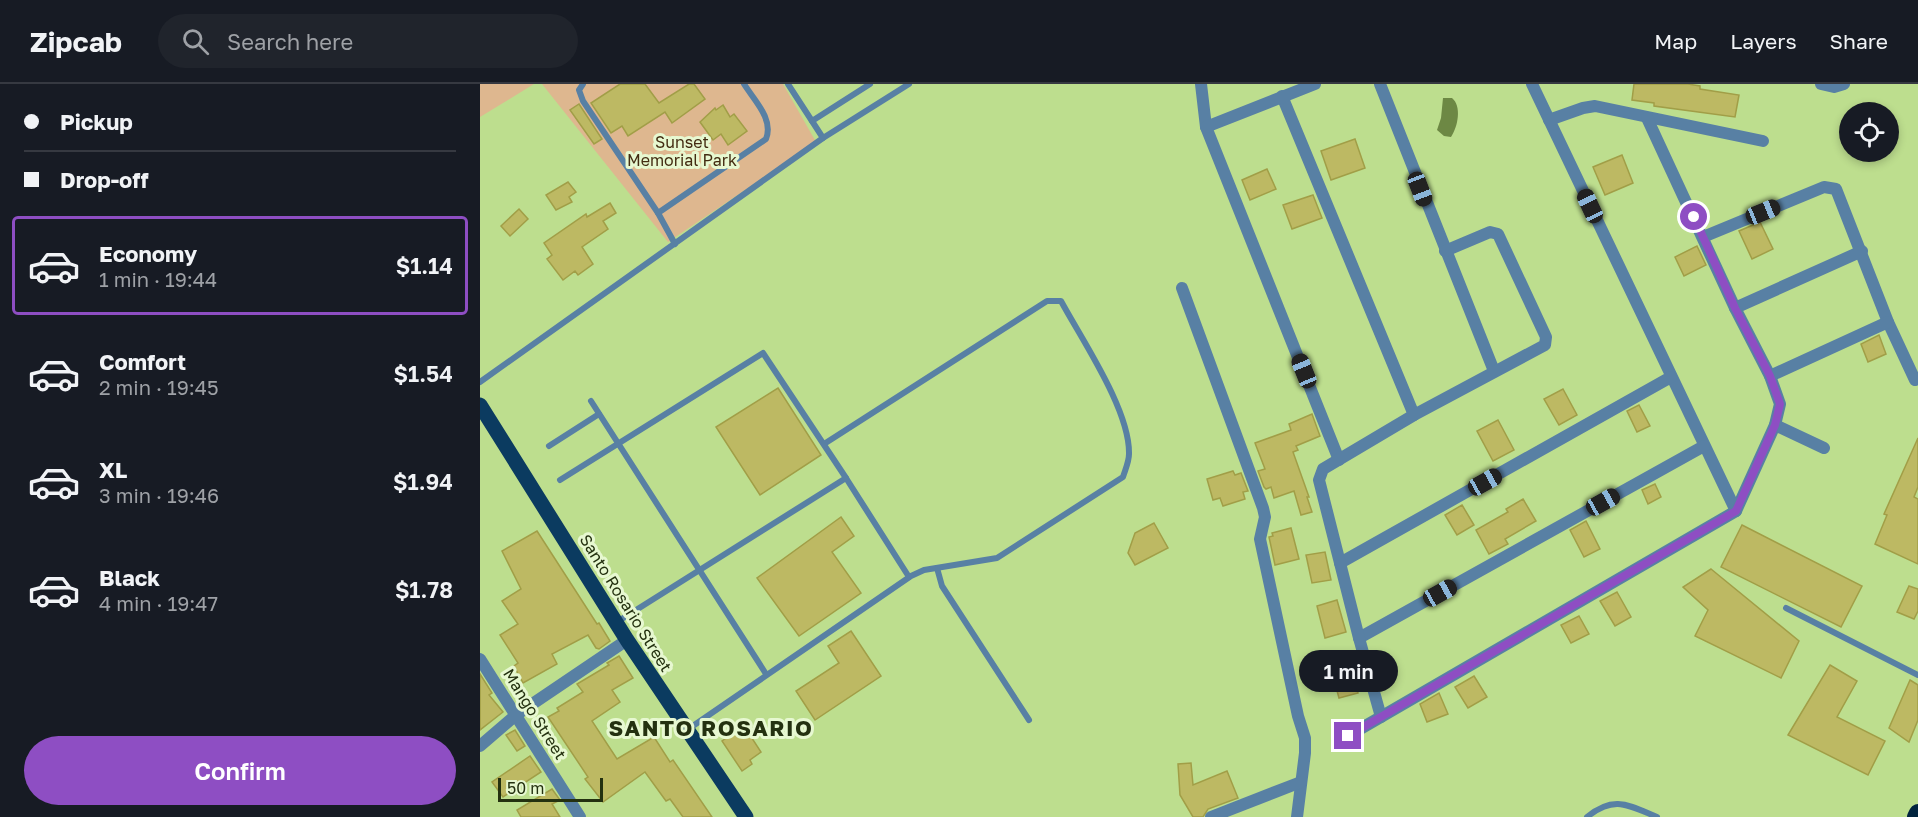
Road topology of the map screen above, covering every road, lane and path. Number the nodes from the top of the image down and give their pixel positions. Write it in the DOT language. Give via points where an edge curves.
graph roads {
  1 [pos="583,84"];
  2 [pos="744,84"];
  3 [pos="788,84"];
  4 [pos="870,84"];
  5 [pos="909,84"];
  6 [pos="1201,84"];
  7 [pos="1315,84"];
  8 [pos="1380,84"];
  9 [pos="1532,84"];
  10 [pos="1821,84"];
  11 [pos="1844,84"];
  12 [pos="1282,96"];
  13 [pos="1647,118"];
  14 [pos="1549,120"];
  15 [pos="812,121"];
  16 [pos="1206,127"];
  17 [pos="824,138"];
  18 [pos="1763,141"];
  19 [pos="658,213"];
  20 [pos="1703,237"];
  21 [pos="675,244"];
  22 [pos="1445,251"];
  23 [pos="1862,252"];
  24 [pos="1182,288"];
  25 [pos="1735,308"];
  26 [pos="1888,322"];
  27 [pos="1494,371"];
  28 [pos="1770,376"];
  29 [pos="1671,377"];
  30 [pos="1915,380"];
  31 [pos="480,382"];
  32 [pos="591,401"];
  33 [pos="480,405"];
  34 [pos="599,414"];
  35 [pos="1414,415"];
  36 [pos="1775,425"];
  37 [pos="618,444"];
  38 [pos="824,444"];
  39 [pos="549,446"];
  40 [pos="1704,446"];
  41 [pos="1824,448"];
  42 [pos="1339,460"];
  43 [pos="846,478"];
  44 [pos="560,480"];
  45 [pos="1736,511"];
  46 [pos="1340,563"];
  47 [pos="937,568"];
  48 [pos="698,569"];
  49 [pos="909,577"];
  50 [pos="1786,608"];
  51 [pos="617,622"];
  52 [pos="1359,638"];
  53 [pos="627,640"];
  54 [pos="480,659"];
  55 [pos="766,674"];
  56 [pos="1918,675"];
  57 [pos="516,715"];
  58 [pos="1381,717"];
  59 [pos="1029,720"];
  60 [pos="687,730"];
  61 [pos="1348,736"];
  62 [pos="480,746"];
  63 [pos="1301,782"];
  64 [pos="580,817"];
  65 [pos="746,817"];
  66 [pos="1211,817"];
  67 [pos="1297,817"];
  68 [pos="1587,817"];
  69 [pos="1657,817"];
  1 -- 19 [label="lane" via="579,90 583,101"];
  2 -- 19 [label="lane" via="768,120 766,139"];
  3 -- 15 [label="lane"];
  4 -- 15 [label="lane"];
  5 -- 17 [label="lane"];
  6 -- 16 [label="street"];
  7 -- 12 [label="street"];
  8 -- 22 [label="street"];
  9 -- 14 [label="street"];
  10 -- 11 [label="street"];
  12 -- 16 [label="street"];
  12 -- 35 [label="street"];
  13 -- 14 [label="street" via="1595,106"];
  13 -- 18 [label="street"];
  13 -- 20 [label="street"];
  14 -- 29 [label="street"];
  15 -- 17 [label="lane"];
  16 -- 42 [label="street"];
  17 -- 21 [label="lane"];
  19 -- 21 [label="lane"];
  20 -- 23 [label="street" via="1830,187 1836,189"];
  20 -- 25 [label="street"];
  21 -- 31 [label="lane"];
  22 -- 27 [label="street"];
  22 -- 27 [label="street" via="1490,232 1498,234 1546,337 1545,345"];
  23 -- 25 [label="street"];
  23 -- 26 [label="street"];
  24 -- 63 [label="street" via="1263,508 1260,539 1305,738"];
  25 -- 28 [label="street"];
  26 -- 28 [label="street"];
  26 -- 30 [label="street"];
  27 -- 35 [label="street"];
  28 -- 36 [label="street" via="1780,404"];
  29 -- 40 [label="street"];
  29 -- 46 [label="street"];
  32 -- 34 [label="lane"];
  33 -- 51 [label="main road, Santo Rosario Street"];
  34 -- 37 [label="lane"];
  34 -- 39 [label="lane"];
  35 -- 42 [label="street"];
  36 -- 41 [label="street"];
  36 -- 45 [label="street"];
  37 -- 38 [label="lane" via="763,353"];
  37 -- 44 [label="lane"];
  37 -- 48 [label="lane"];
  38 -- 43 [label="lane"];
  38 -- 47 [label="lane" via="1047,301 1060,301 1117,404 1129,447 1123,477 998,558"];
  40 -- 45 [label="street"];
  40 -- 52 [label="street"];
  42 -- 46 [label="street" via="1323,469 1319,480"];
  43 -- 48 [label="lane"];
  43 -- 49 [label="lane"];
  45 -- 58 [label="street"];
  46 -- 52 [label="street"];
  47 -- 49 [label="lane"];
  47 -- 59 [label="lane" via="942,586"];
  48 -- 51 [label="lane"];
  48 -- 55 [label="lane"];
  49 -- 55 [label="lane"];
  50 -- 56 [label="lane"];
  51 -- 53 [label="main road, Santo Rosario Street"];
  52 -- 58 [label="street"];
  53 -- 57 [label="street"];
  53 -- 60 [label="main road, Santo Rosario Street"];
  54 -- 57 [label="street, Mango Street"];
  55 -- 60 [label="lane"];
  57 -- 62 [label="street"];
  57 -- 64 [label="street, Mango Street"];
  58 -- 61 [label="street"];
  60 -- 65 [label="main road, Santo Rosario Street"];
  63 -- 66 [label="street"];
  63 -- 67 [label="street"];
  68 -- 69 [label="lane" via="1600,807 1614,804"];
}
